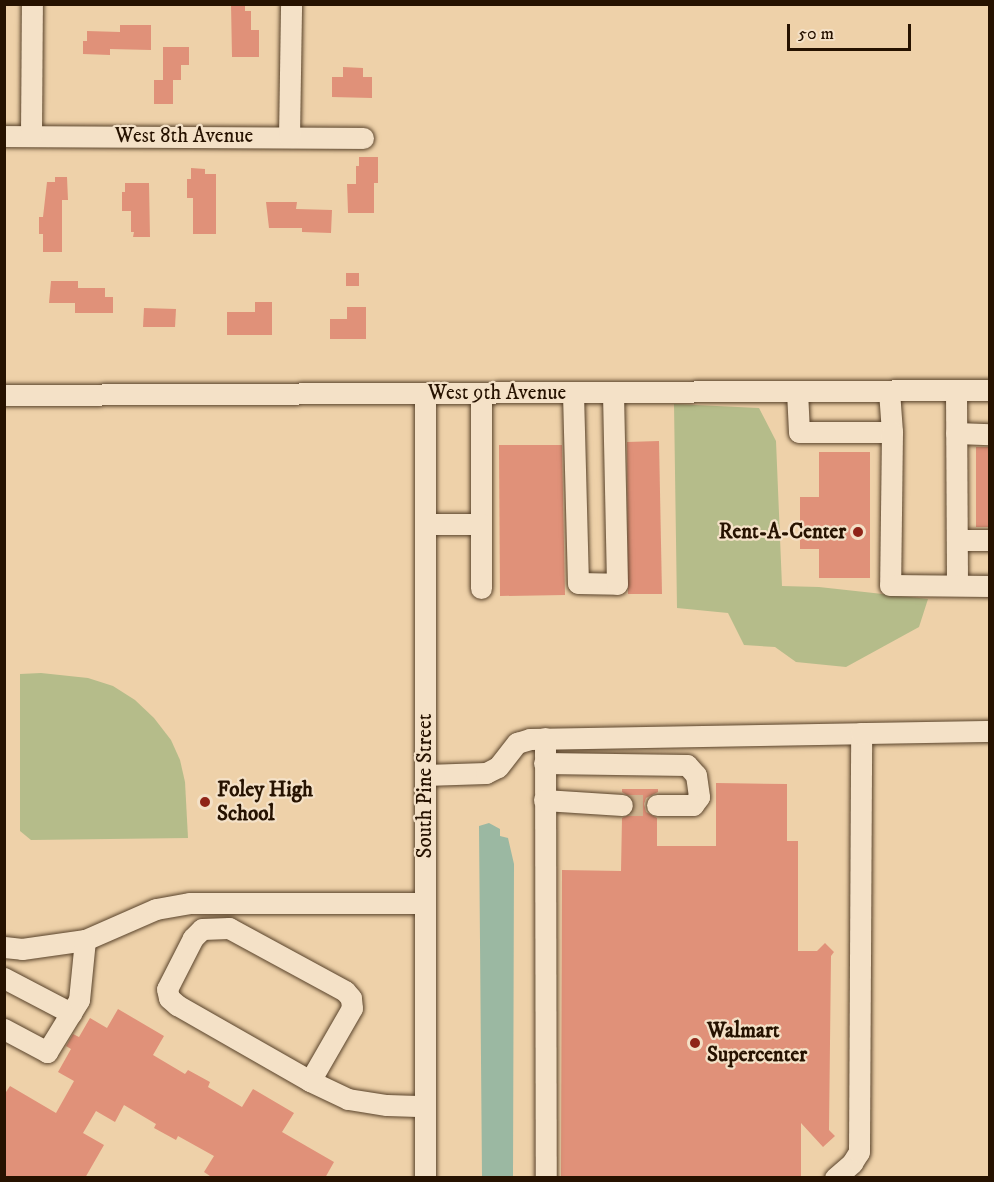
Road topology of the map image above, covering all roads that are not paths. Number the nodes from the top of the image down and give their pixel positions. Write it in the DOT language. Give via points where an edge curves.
graph roads {
  1 [pos="32,4"];
  2 [pos="291,4"];
  3 [pos="4,136"];
  4 [pos="31,136"];
  5 [pos="290,137"];
  6 [pos="363,138"];
  7 [pos="889,390"];
  8 [pos="956,390"];
  9 [pos="990,390"];
  10 [pos="798,391"];
  11 [pos="613,392"];
  12 [pos="481,393"];
  13 [pos="573,393"];
  14 [pos="425,394"];
  15 [pos="4,395"];
  16 [pos="892,432"];
  17 [pos="956,433"];
  18 [pos="990,434"];
  19 [pos="425,524"];
  20 [pos="481,524"];
  21 [pos="957,540"];
  22 [pos="990,540"];
  23 [pos="957,585"];
  24 [pos="990,586"];
  25 [pos="481,588"];
  26 [pos="990,731"];
  27 [pos="861,733"];
  28 [pos="545,738"];
  29 [pos="544,763"];
  30 [pos="425,776"];
  31 [pos="544,800"];
  32 [pos="622,805"];
  33 [pos="657,805"];
  34 [pos="425,903"];
  35 [pos="85,940"];
  36 [pos="4,947"];
  37 [pos="4,978"];
  38 [pos="71,1013"];
  39 [pos="4,1029"];
  40 [pos="310,1081"];
  41 [pos="425,1106"];
  42 [pos="425,1178"];
  43 [pos="546,1178"];
  44 [pos="835,1178"];
  1 -- 4 [label="street"];
  2 -- 5 [label="street"];
  3 -- 4 [label="street, West 8th Avenue"];
  4 -- 5 [label="street, West 8th Avenue"];
  5 -- 6 [label="street, West 8th Avenue"];
  7 -- 8 [label="street, West 9th Avenue"];
  7 -- 10 [label="street, West 9th Avenue"];
  7 -- 16 [label="street"];
  8 -- 9 [label="street, West 9th Avenue"];
  8 -- 17 [label="street"];
  10 -- 11 [label="street, West 9th Avenue"];
  10 -- 16 [label="street" via="799,432"];
  11 -- 13 [label="street, West 9th Avenue"];
  11 -- 13 [label="street" via="617,584 578,583"];
  12 -- 13 [label="street, West 9th Avenue"];
  12 -- 14 [label="street, West 9th Avenue"];
  12 -- 20 [label="street"];
  14 -- 15 [label="street, West 9th Avenue"];
  14 -- 19 [label="street, South Pine Street"];
  16 -- 23 [label="street" via="890,585"];
  17 -- 18 [label="street"];
  17 -- 21 [label="street"];
  19 -- 20 [label="street"];
  19 -- 30 [label="street, South Pine Street"];
  20 -- 25 [label="street"];
  21 -- 22 [label="street"];
  21 -- 23 [label="street"];
  23 -- 24 [label="street"];
  26 -- 27 [label="street"];
  27 -- 28 [label="street"];
  27 -- 44 [label="street" via="859,1152"];
  28 -- 29 [label="street"];
  28 -- 30 [label="street" via="517,743 498,767 486,773"];
  29 -- 31 [label="street"];
  29 -- 33 [label="street" via="687,765 696,775 699,797 693,805"];
  30 -- 34 [label="street, South Pine Street"];
  31 -- 32 [label="street"];
  31 -- 43 [label="street"];
  34 -- 35 [label="street" via="190,903 156,909"];
  34 -- 41 [label="street, South Pine Street"];
  35 -- 36 [label="street" via="22,949"];
  35 -- 38 [label="street" via="79,1000"];
  37 -- 38 [label="street"];
  38 -- 39 [label="street" via="47,1052"];
  40 -- 40 [label="street" via="169,998 170,982 202,929 229,927 345,991 351,998 352,1008"];
  40 -- 41 [label="street" via="348,1099"];
  41 -- 42 [label="street, South Pine Street"];
}
